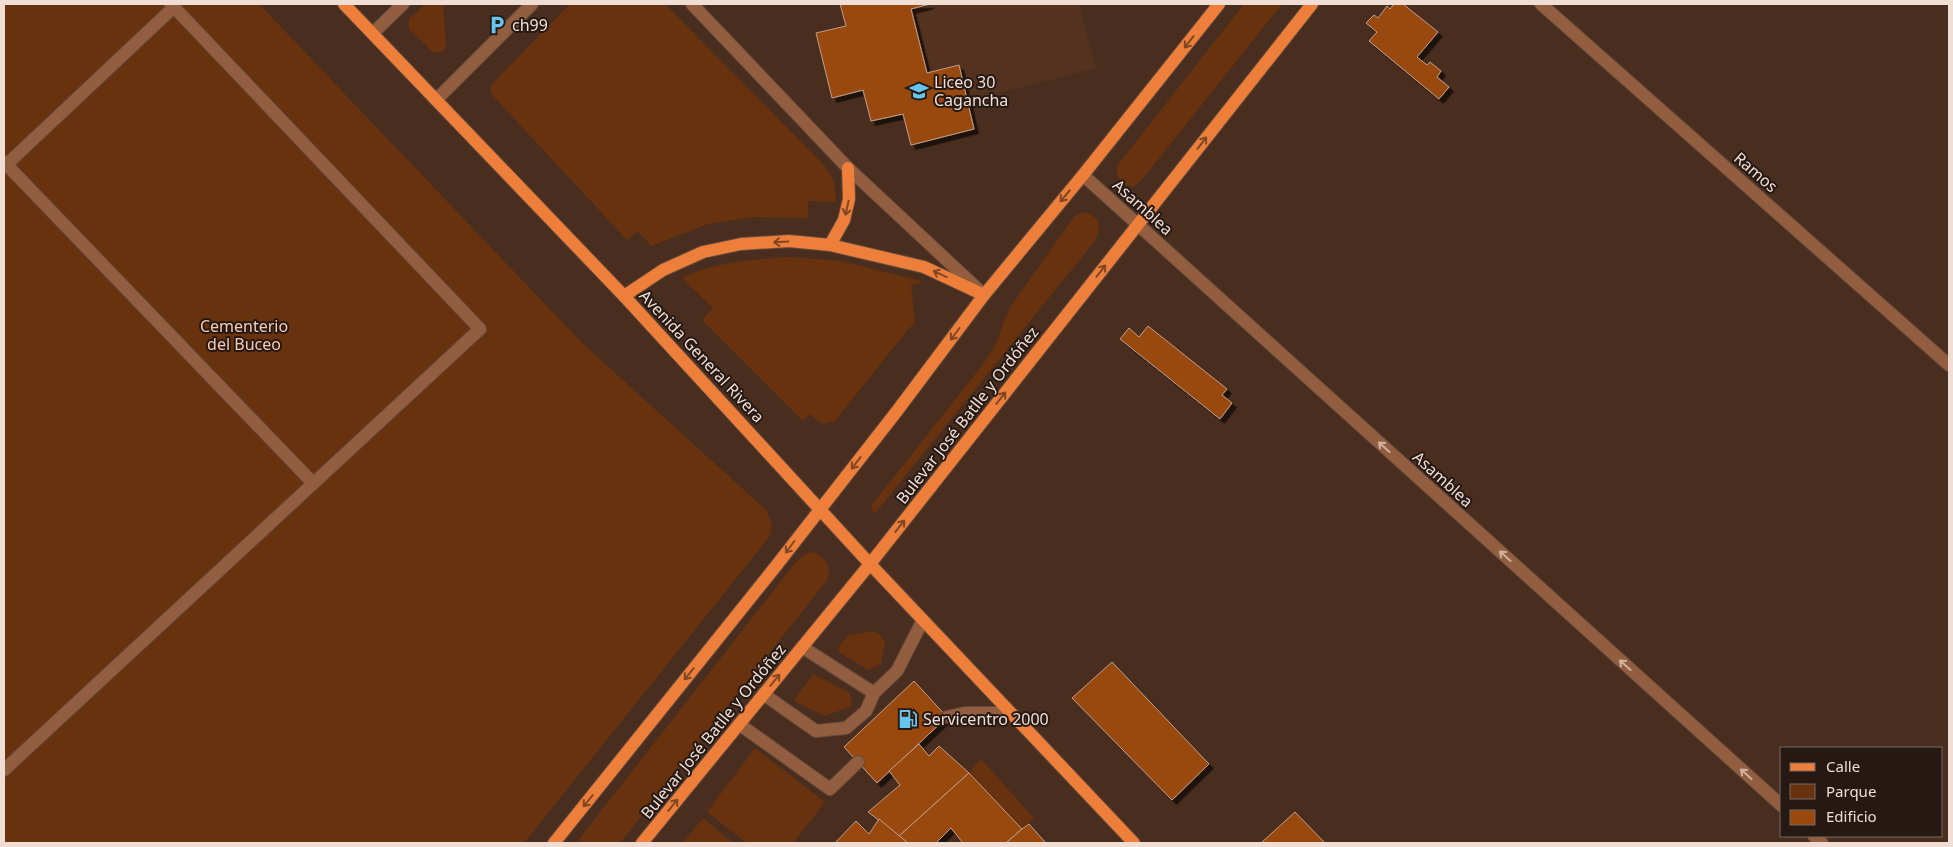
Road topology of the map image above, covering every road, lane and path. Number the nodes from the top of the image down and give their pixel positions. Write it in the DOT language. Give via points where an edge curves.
graph roads {
  1 [pos="344,4"];
  2 [pos="403,4"];
  3 [pos="532,4"];
  4 [pos="692,4"];
  5 [pos="1219,4"];
  6 [pos="1312,4"];
  7 [pos="1541,4"];
  8 [pos="173,6"];
  9 [pos="373,33"];
  10 [pos="436,100"];
  11 [pos="5,164"];
  12 [pos="848,168"];
  13 [pos="1083,175"];
  14 [pos="1138,224"];
  15 [pos="830,245"];
  16 [pos="984,295"];
  17 [pos="624,296"];
  18 [pos="1949,364"];
  19 [pos="313,484"];
  20 [pos="820,508"];
  21 [pos="870,564"];
  22 [pos="922,620"];
  23 [pos="802,647"];
  24 [pos="874,693"];
  25 [pos="763,694"];
  26 [pos="1010,713"];
  27 [pos="947,717"];
  28 [pos="739,724"];
  29 [pos="858,762"];
  30 [pos="4,770"];
  31 [pos="1780,804"];
  32 [pos="554,843"];
  33 [pos="642,843"];
  34 [pos="1134,843"];
  1 -- 9 [label="main road, Avenida General Rivera"];
  2 -- 9 [label="street"];
  3 -- 10 [label="street"];
  4 -- 12 [label="street"];
  5 -- 13 [label="main road, one-way"];
  14 -- 6 [label="main road, Bulevar José Batlle y Ordóñez, one-way"];
  7 -- 18 [label="street, Ramos"];
  8 -- 11 [label="street"];
  8 -- 19 [label="street" via="480,329"];
  9 -- 10 [label="main road, Avenida General Rivera"];
  10 -- 17 [label="main road, Avenida General Rivera"];
  11 -- 19 [label="street"];
  12 -- 15 [label="main road, one-way" via="849,199 844,220"];
  12 -- 16 [label="street"];
  13 -- 14 [label="street, Asamblea"];
  13 -- 16 [label="main road, one-way"];
  21 -- 14 [label="main road, Bulevar José Batlle y Ordóñez, one-way"];
  31 -- 14 [label="street, Asamblea, one-way"];
  16 -- 15 [label="main road, one-way" via="924,267"];
  15 -- 17 [label="main road, one-way" via="788,241 741,244 703,252 663,270"];
  16 -- 20 [label="main road, one-way"];
  17 -- 20 [label="main road, Avenida General Rivera"];
  19 -- 30 [label="street"];
  20 -- 21 [label="main road, Avenida General Rivera"];
  20 -- 32 [label="main road, one-way"];
  21 -- 22 [label="main road, Avenida General Rivera"];
  21 -- 23 [label="main road, Bulevar José Batlle y Ordóñez"];
  22 -- 24 [label="street" via="896,671"];
  22 -- 26 [label="main road, Avenida General Rivera"];
  23 -- 24 [label="street"];
  25 -- 23 [label="main road, Bulevar José Batlle y Ordóñez, one-way"];
  24 -- 25 [label="street" via="866,711 846,728 816,730"];
  25 -- 28 [label="main road, Bulevar José Batlle y Ordóñez"];
  26 -- 27 [label="street" via="964,713"];
  26 -- 34 [label="main road, Avenida General Rivera"];
  28 -- 29 [label="street" via="830,789"];
  33 -- 28 [label="main road, Bulevar José Batlle y Ordóñez, one-way"];
}
